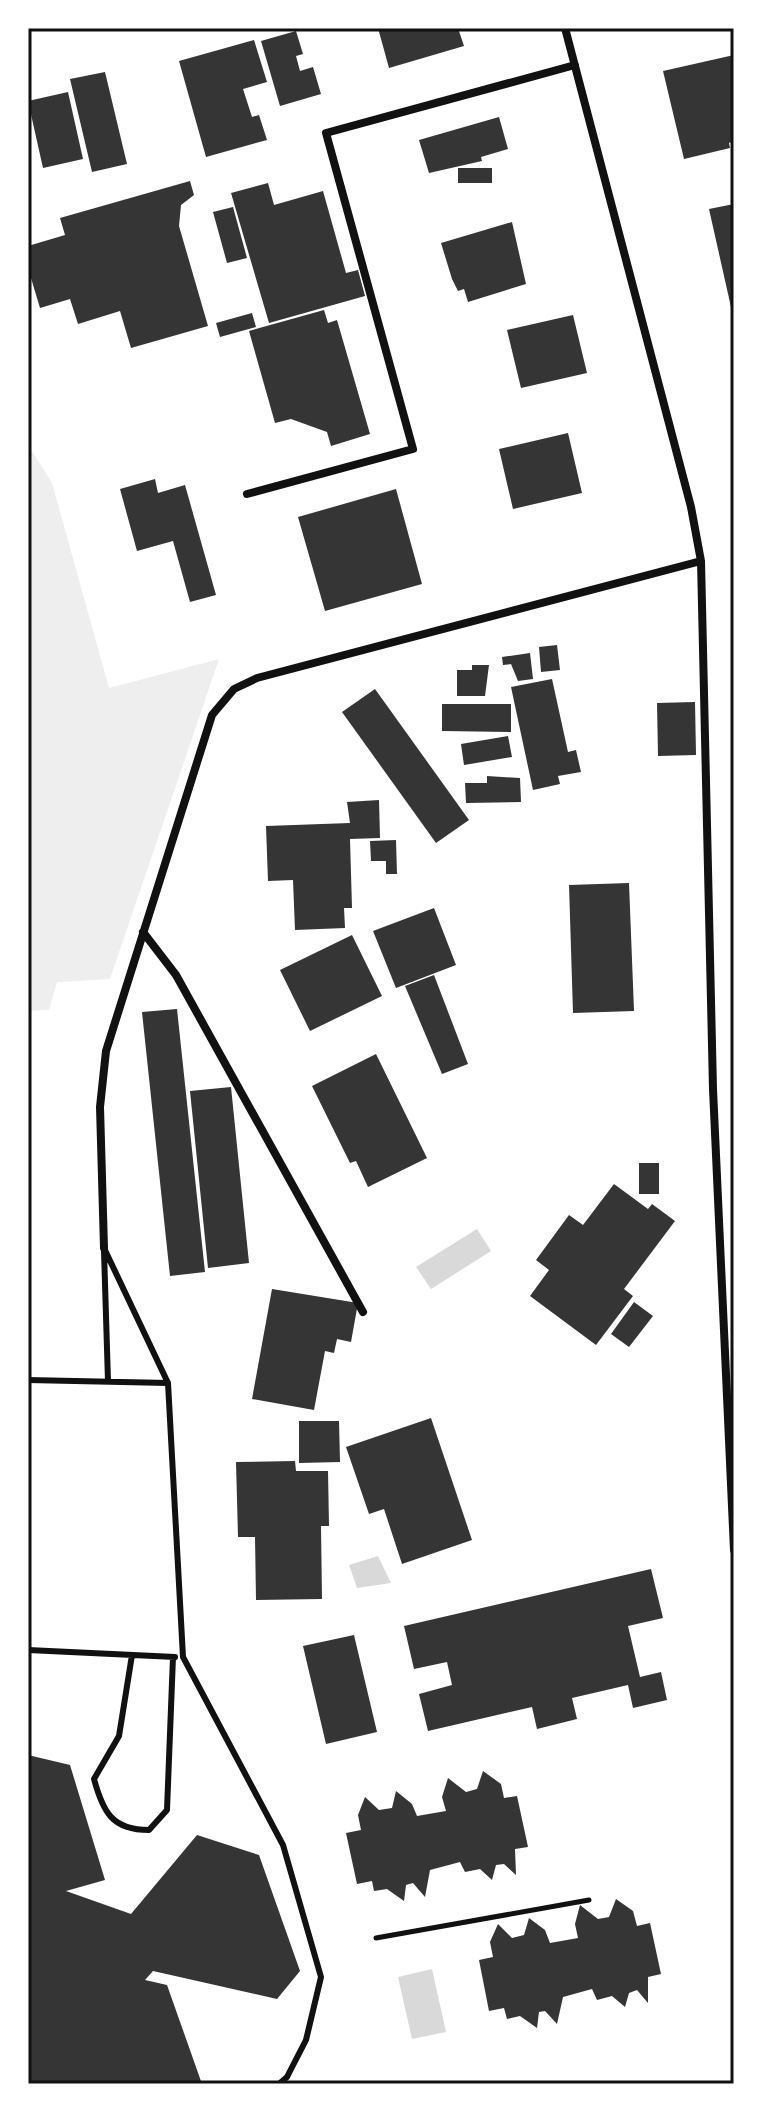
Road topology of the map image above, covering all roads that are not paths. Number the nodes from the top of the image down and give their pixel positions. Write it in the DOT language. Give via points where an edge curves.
graph roads {
  1 [pos="565,28"];
  2 [pos="575,65"];
  3 [pos="247,494"];
  4 [pos="701,561"];
  5 [pos="143,932"];
  6 [pos="104,1248"];
  7 [pos="363,1312"];
  8 [pos="28,1380"];
  9 [pos="108,1381"];
  10 [pos="168,1383"];
  11 [pos="734,1550"];
  12 [pos="28,1650"];
  13 [pos="132,1655"];
  14 [pos="173,1657"];
  15 [pos="183,1657"];
  16 [pos="279,2084"];
  1 -- 2 [label="street"];
  2 -- 3 [label="street" via="326,133 413,449"];
  2 -- 4 [label="street"];
  4 -- 5 [label="street" via="257,678 234,689 212,715"];
  4 -- 11 [label="street" via="713,1089"];
  5 -- 6 [label="street" via="106,1051 100,1107"];
  5 -- 7 [label="street" via="176,975"];
  6 -- 9 [label="lane"];
  6 -- 10 [label="lane"];
  8 -- 9 [label="lane"];
  9 -- 10 [label="lane"];
  10 -- 15 [label="lane"];
  12 -- 13 [label="lane"];
  13 -- 14 [label="lane"];
  13 -- 14 [label="lane" via="119,1736 94,1779 108,1817 135,1830 149,1830 167,1810"];
  14 -- 15 [label="lane"];
  15 -- 16 [label="lane" via="283,1845 321,1977 306,2040"];
}
